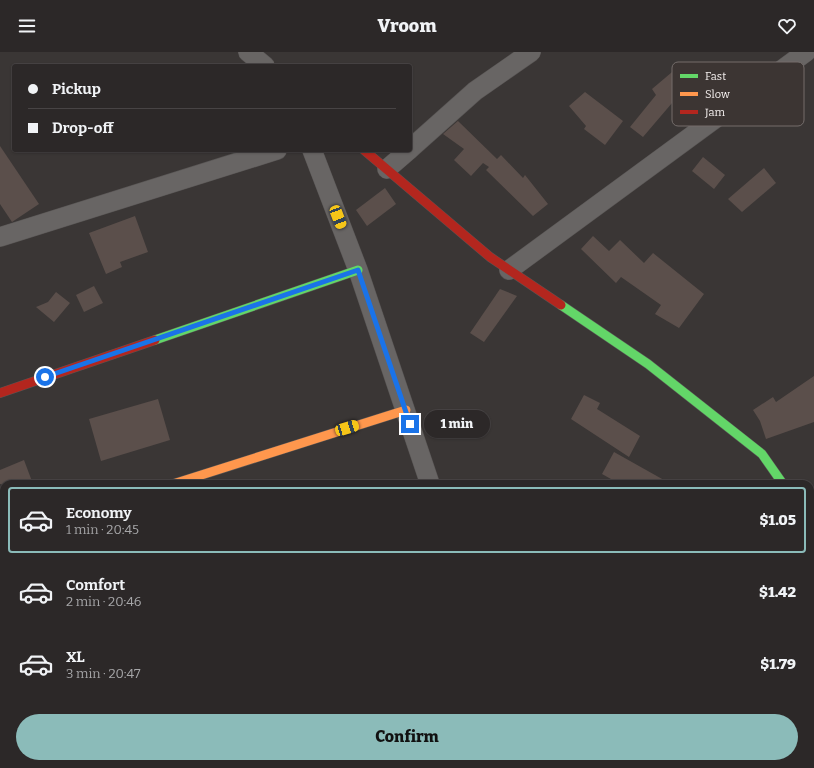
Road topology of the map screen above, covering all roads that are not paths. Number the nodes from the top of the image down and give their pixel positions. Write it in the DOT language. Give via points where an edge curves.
graph roads {
  1 [pos="531,52"];
  2 [pos="806,52"];
  3 [pos="792,62"];
  4 [pos="705,126"];
  5 [pos="412,146"];
  6 [pos="271,152"];
  7 [pos="313,152"];
  8 [pos="366,152"];
  9 [pos="406,152"];
  10 [pos="387,169"];
  11 [pos="0,237"];
  12 [pos="358,270"];
  13 [pos="509,270"];
  14 [pos="0,393"];
  15 [pos="406,410"];
  16 [pos="186,480"];
  17 [pos="429,480"];
  18 [pos="780,480"];
  1 -- 5 [label="street" via="475,91"];
  2 -- 3 [label="street"];
  4 -- 13 [label="street"];
  6 -- 11 [label="street"];
  7 -- 12 [label="street"];
  8 -- 10 [label="street"];
  9 -- 10 [label="street"];
  10 -- 13 [label="street" via="490,257"];
  12 -- 14 [label="street"];
  12 -- 15 [label="street"];
  13 -- 18 [label="street" via="648,364 762,454"];
  15 -- 16 [label="street"];
  15 -- 17 [label="street"];
}
